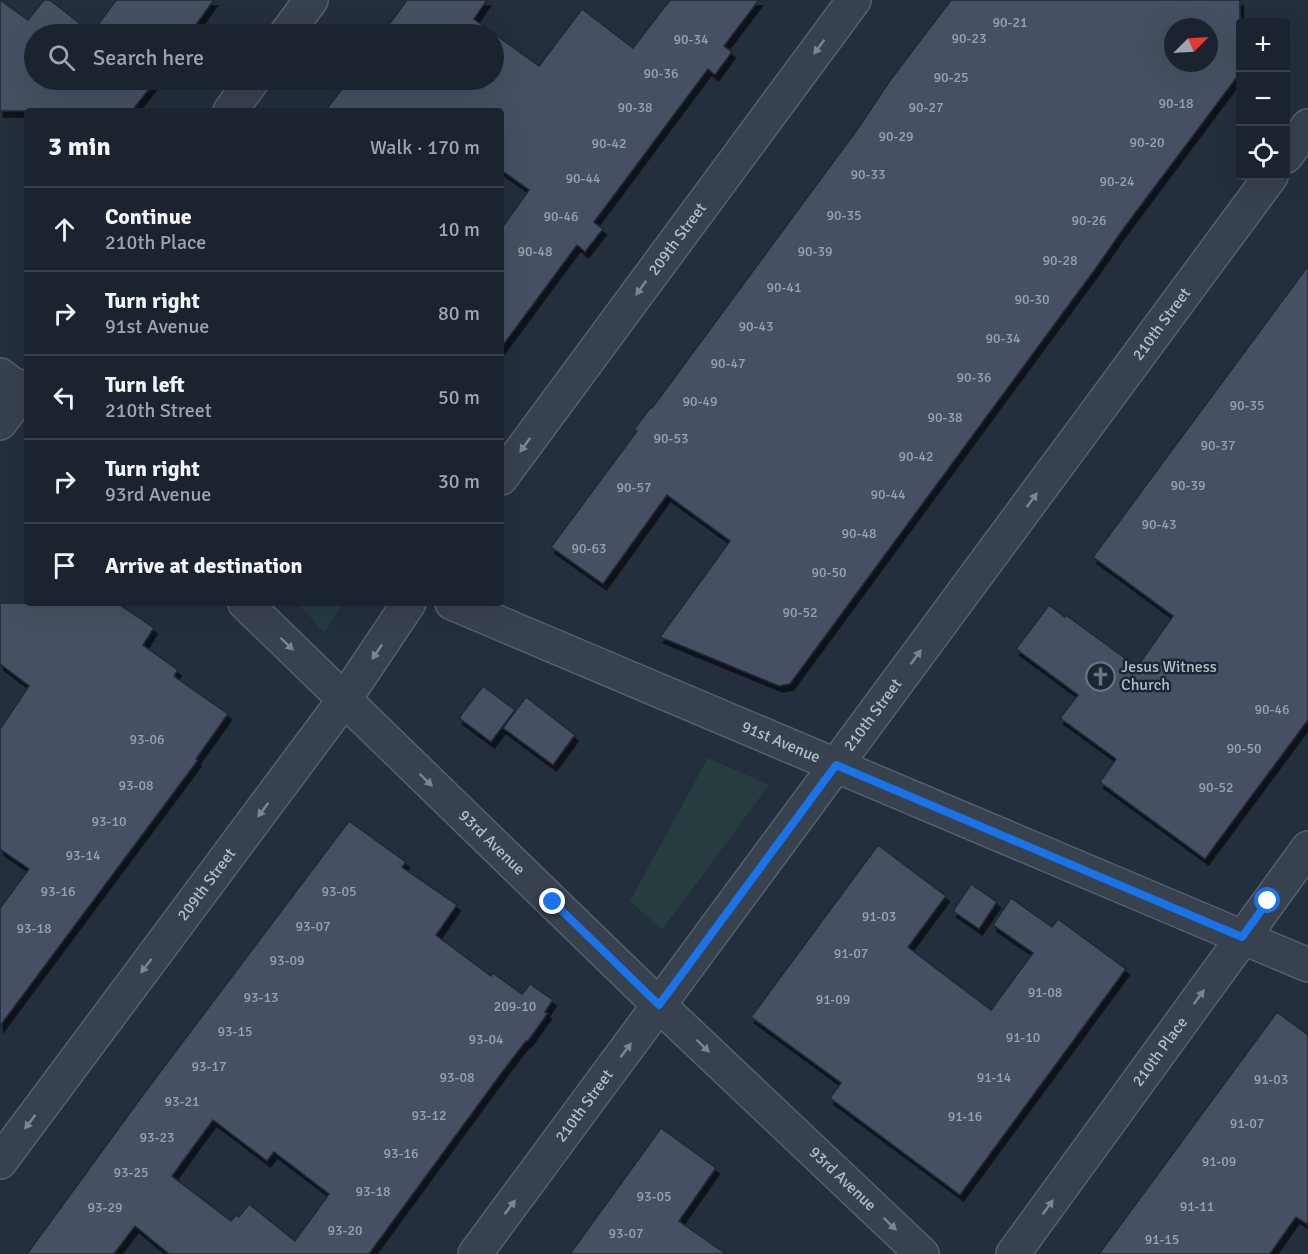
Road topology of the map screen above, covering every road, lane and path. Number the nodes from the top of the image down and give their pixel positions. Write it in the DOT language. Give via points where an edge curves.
graph roads {
  1 [pos="311,0"];
  2 [pos="854,0"];
  3 [pos="293,24"];
  4 [pos="246,90"];
  5 [pos="232,108"];
  6 [pos="1308,126"];
  7 [pos="1290,151"];
  8 [pos="1268,180"];
  9 [pos="19,387"];
  10 [pos="0,423"];
  11 [pos="504,474"];
  12 [pos="248,606"];
  13 [pos="408,606"];
  14 [pos="459,606"];
  15 [pos="344,700"];
  16 [pos="836,765"];
  17 [pos="1308,848"];
  18 [pos="1242,937"];
  19 [pos="1308,965"];
  20 [pos="659,1005"];
  21 [pos="0,1162"];
  22 [pos="475,1254"];
  23 [pos="922,1254"];
  24 [pos="1013,1254"];
  1 -- 3 [label="street"];
  2 -- 11 [label="street, 209th Street, one-way"];
  4 -- 5 [label="street"];
  6 -- 7 [label="street"];
  16 -- 8 [label="street, 210th Street, one-way"];
  9 -- 10 [label="street"];
  12 -- 15 [label="street, 93rd Avenue, one-way"];
  13 -- 15 [label="street, 209th Street, one-way"];
  14 -- 16 [label="street, 91st Avenue"];
  15 -- 20 [label="street, 93rd Avenue, one-way"];
  15 -- 21 [label="street, 209th Street, one-way"];
  16 -- 18 [label="street, 91st Avenue"];
  16 -- 20 [label="street, 210th Street"];
  17 -- 18 [label="street, 210th Place"];
  18 -- 19 [label="street, 91st Avenue"];
  24 -- 18 [label="street, 210th Place, one-way"];
  22 -- 20 [label="street, 210th Street, one-way"];
  20 -- 23 [label="street, 93rd Avenue, one-way"];
}
